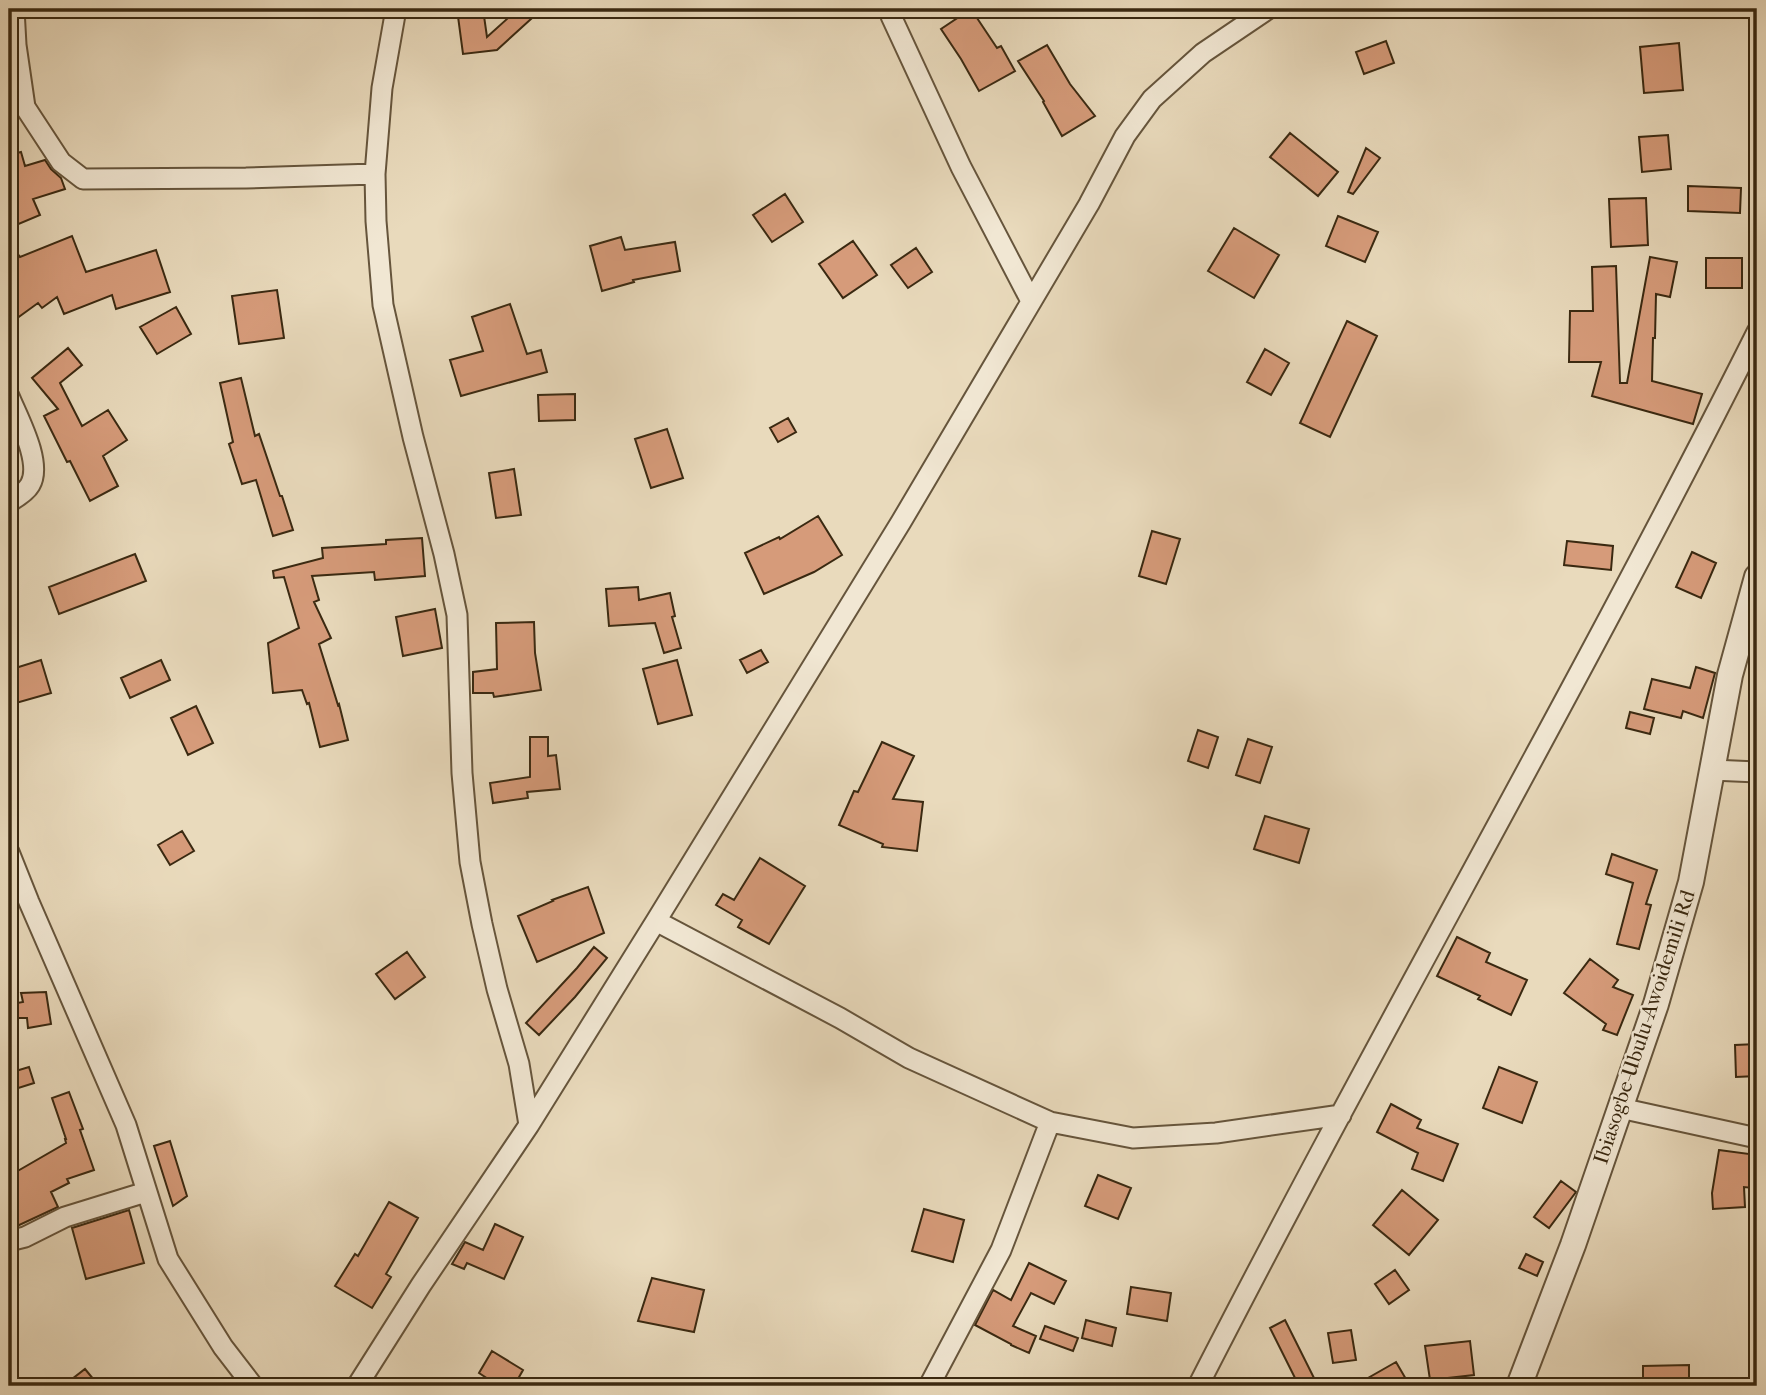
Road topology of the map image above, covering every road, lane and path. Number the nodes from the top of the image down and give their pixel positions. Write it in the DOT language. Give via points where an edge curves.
graph roads {
  1 [pos="14,9"];
  2 [pos="396,9"];
  3 [pos="1268,9"];
  4 [pos="891,16"];
  5 [pos="375,174"];
  6 [pos="1031,301"];
  7 [pos="1757,332"];
  8 [pos="9,396"];
  9 [pos="9,502"];
  10 [pos="1757,577"];
  11 [pos="1712,770"];
  12 [pos="1757,772"];
  13 [pos="9,852"];
  14 [pos="656,921"];
  15 [pos="519,1064"];
  16 [pos="557,1080"];
  17 [pos="1620,1108"];
  18 [pos="1340,1115"];
  19 [pos="1050,1122"];
  20 [pos="529,1125"];
  21 [pos="1757,1138"];
  22 [pos="146,1192"];
  23 [pos="9,1241"];
  24 [pos="253,1386"];
  25 [pos="357,1386"];
  26 [pos="929,1386"];
  27 [pos="1198,1386"];
  28 [pos="1519,1386"];
  1 -- 5 [label="street" via="25,107 61,162 83,179"];
  2 -- 5 [label="street" via="382,88"];
  3 -- 6 [label="street" via="1203,53 1152,99 1125,136"];
  4 -- 6 [label="street" via="961,167"];
  5 -- 15 [label="street" via="383,304 457,615 470,862 497,989"];
  6 -- 14 [label="street"];
  7 -- 18 [label="street" via="1685,475"];
  8 -- 9 [label="street" via="34,464 29,488"];
  10 -- 11 [label="street, Ibiasogbe-Ubulu-Awoidemili Rd" via="1730,675"];
  11 -- 12 [label="street"];
  11 -- 17 [label="street, Ibiasogbe-Ubulu-Awoidemili Rd" via="1691,882"];
  13 -- 22 [label="street" via="126,1125"];
  14 -- 16 [label="street"];
  14 -- 19 [label="street" via="909,1058"];
  15 -- 16 [label="street"];
  15 -- 20 [label="street"];
  16 -- 20 [label="street"];
  17 -- 21 [label="street"];
  17 -- 28 [label="street, Ibiasogbe-Ubulu-Awoidemili Rd"];
  18 -- 19 [label="street" via="1216,1133 1133,1138"];
  18 -- 27 [label="street"];
  19 -- 26 [label="street" via="1001,1250"];
  20 -- 25 [label="street"];
  22 -- 23 [label="street" via="65,1217"];
  22 -- 24 [label="street" via="169,1259 223,1347"];
}
